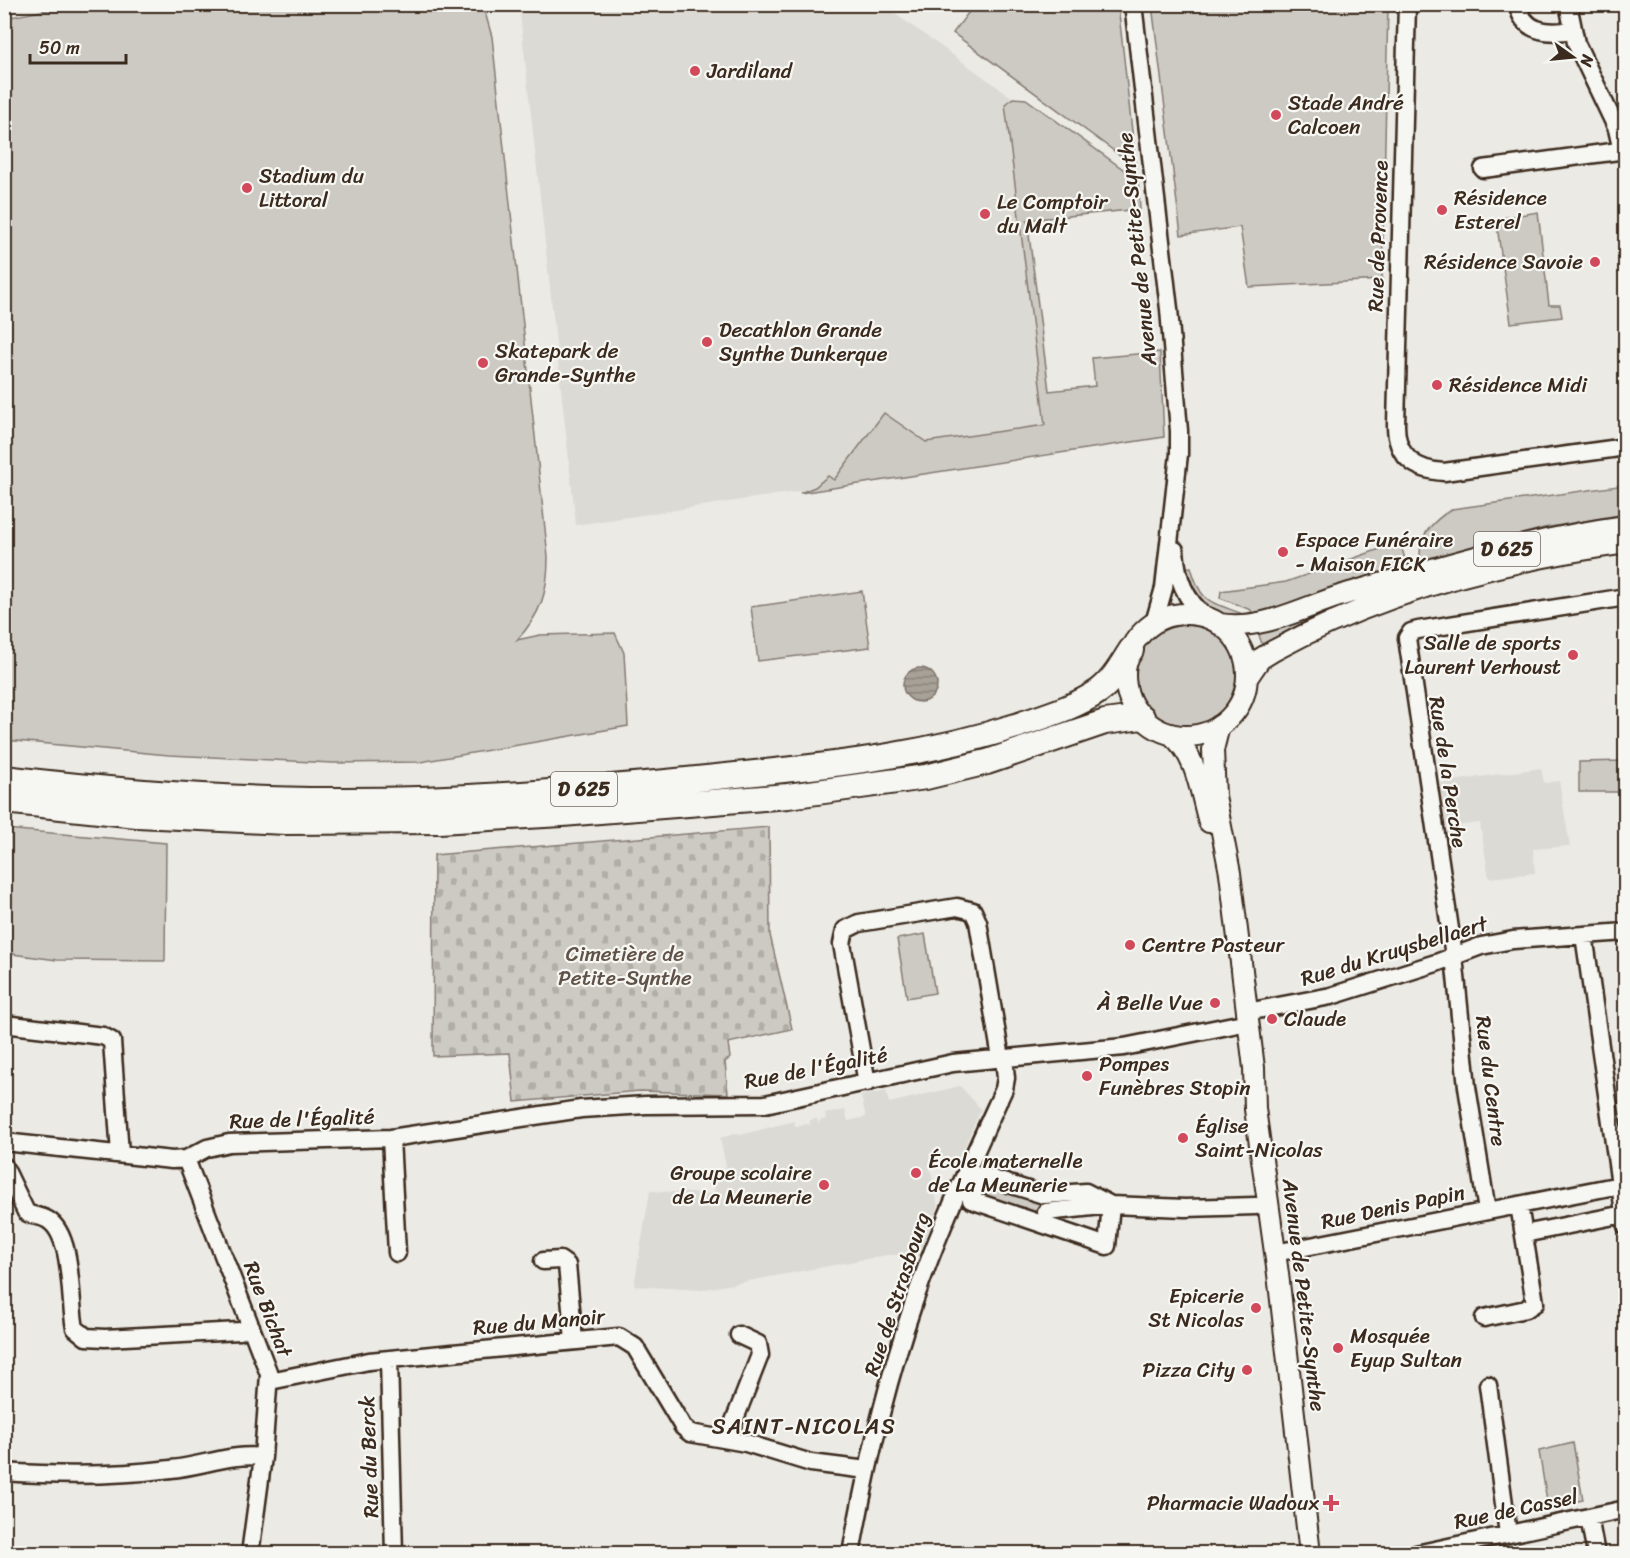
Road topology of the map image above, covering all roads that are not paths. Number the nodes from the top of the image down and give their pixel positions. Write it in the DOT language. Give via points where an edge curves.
graph roads {
  1 [pos="1133,4"];
  2 [pos="1407,4"];
  3 [pos="1518,4"];
  4 [pos="1568,4"];
  5 [pos="1572,30"];
  6 [pos="1624,150"];
  7 [pos="1483,169"];
  8 [pos="1626,447"];
  9 [pos="1176,489"];
  10 [pos="1626,526"];
  11 [pos="1626,543"];
  12 [pos="1626,597"];
  13 [pos="1213,621"];
  14 [pos="1154,623"];
  15 [pos="1131,650"];
  16 [pos="1247,678"];
  17 [pos="1142,717"];
  18 [pos="1220,726"];
  19 [pos="1172,735"];
  20 [pos="4,777"];
  21 [pos="4,801"];
  22 [pos="1233,900"];
  23 [pos="1626,932"];
  24 [pos="1584,934"];
  25 [pos="1454,956"];
  26 [pos="1248,1017"];
  27 [pos="4,1024"];
  28 [pos="1002,1058"];
  29 [pos="867,1083"];
  30 [pos="391,1138"];
  31 [pos="4,1142"];
  32 [pos="120,1154"];
  33 [pos="186,1159"];
  34 [pos="4,1166"];
  35 [pos="969,1184"];
  36 [pos="1620,1185"];
  37 [pos="1111,1205"];
  38 [pos="1519,1205"];
  39 [pos="1256,1206"];
  40 [pos="1046,1211"];
  41 [pos="1487,1211"];
  42 [pos="1625,1222"];
  43 [pos="1524,1234"];
  44 [pos="397,1253"];
  45 [pos="1275,1253"];
  46 [pos="543,1261"];
  47 [pos="1484,1318"];
  48 [pos="252,1326"];
  49 [pos="740,1335"];
  50 [pos="574,1341"];
  51 [pos="389,1359"];
  52 [pos="270,1381"];
  53 [pos="1488,1385"];
  54 [pos="727,1439"];
  55 [pos="263,1457"];
  56 [pos="867,1470"];
  57 [pos="4,1472"];
  58 [pos="1626,1509"];
  59 [pos="1589,1517"];
  60 [pos="1508,1534"];
  61 [pos="250,1554"];
  62 [pos="394,1554"];
  63 [pos="851,1554"];
  64 [pos="1310,1554"];
  65 [pos="1416,1554"];
  66 [pos="1596,1554"];
  1 -- 9 [label="street, Avenue de Petite-Synthe" via="1177,388"];
  2 -- 8 [label="street, Rue de Provence" via="1398,446 1412,463 1451,472"];
  3 -- 5 [label="street" via="1524,19 1534,29 1550,33"];
  4 -- 5 [label="street"];
  5 -- 6 [label="street"];
  6 -- 7 [label="street"];
  9 -- 13 [label="street, Avenue de Petite-Synthe" via="1178,572 1189,599"];
  9 -- 14 [label="street, Avenue de Petite-Synthe" via="1163,594"];
  10 -- 13 [label="main road, D 625" via="1510,548 1350,593 1263,623 1241,626"];
  11 -- 16 [label="main road, D 625" via="1514,563 1392,597 1280,647 1260,660"];
  12 -- 25 [label="street, Rue de la Perche" via="1418,630 1408,635 1411,679"];
  13 -- 14 [label="main road" via="1178,615"];
  13 -- 16 [label="main road" via="1231,633 1241,649"];
  14 -- 15 [label="main road"];
  15 -- 17 [label="main road" via="1126,685"];
  15 -- 20 [label="highway, D 625" via="1101,689 1048,715 956,744 823,766 532,793 357,800 183,795"];
  16 -- 18 [label="main road" via="1238,707"];
  17 -- 19 [label="main road"];
  17 -- 21 [label="highway, D 625" via="1113,720 987,762 918,779 782,797 562,814 438,821 295,822 154,816"];
  18 -- 19 [label="main road" via="1199,735"];
  18 -- 22 [label="main road, Avenue de Petite-Synthe" via="1213,745 1214,778"];
  19 -- 22 [label="main road, Avenue de Petite-Synthe" via="1191,759"];
  22 -- 26 [label="main road, Avenue de Petite-Synthe"];
  23 -- 24 [label="street, Rue du Kruysbellaert"];
  24 -- 25 [label="street, Rue du Kruysbellaert" via="1505,941"];
  24 -- 36 [label="street"];
  25 -- 26 [label="street, Rue du Kruysbellaert" via="1331,996"];
  25 -- 41 [label="street, Rue du Centre" via="1467,1086"];
  26 -- 28 [label="street, Rue de l'Égalité" via="1124,1047"];
  26 -- 45 [label="main road, Avenue de Petite-Synthe" via="1255,1109"];
  27 -- 32 [label="street" via="110,1039 115,1049"];
  28 -- 29 [label="street, Rue de l'Égalité" via="938,1066"];
  28 -- 29 [label="street, Rue de Strasbourg" via="974,911 957,907 859,923 845,930 842,944"];
  28 -- 35 [label="street, Rue de Strasbourg" via="1004,1089"];
  29 -- 30 [label="street, Rue de l'Égalité" via="765,1104 581,1109"];
  30 -- 33 [label="street, Rue de l'Égalité" via="229,1143"];
  30 -- 44 [label="street, Rue de l'Égalité"];
  31 -- 32 [label="street, Rue de l'Égalité"];
  32 -- 33 [label="street, Rue de l'Égalité" via="172,1161"];
  33 -- 48 [label="street, Rue Bichat"];
  34 -- 48 [label="street" via="26,1212 46,1219 56,1231 69,1262 74,1321 82,1335 120,1338 240,1331"];
  35 -- 40 [label="street" via="980,1175"];
  35 -- 40 [label="street" via="971,1200"];
  35 -- 56 [label="street, Rue de Strasbourg" via="912,1308"];
  36 -- 38 [label="street, Rue Denis Papin"];
  36 -- 42 [label="street"];
  37 -- 39 [label="street"];
  37 -- 40 [label="street" via="1086,1192"];
  37 -- 40 [label="street" via="1107,1246"];
  38 -- 41 [label="street, Rue Denis Papin"];
  38 -- 43 [label="street"];
  41 -- 45 [label="street, Rue Denis Papin"];
  42 -- 43 [label="street"];
  43 -- 47 [label="street" via="1535,1303 1526,1310"];
  45 -- 64 [label="main road, Avenue de Petite-Synthe"];
  46 -- 50 [label="street" via="560,1260 567,1265"];
  48 -- 52 [label="street, Rue Bichat"];
  49 -- 54 [label="street" via="758,1344 760,1355"];
  50 -- 51 [label="street, Rue du Manoir"];
  50 -- 54 [label="street, Rue du Manoir" via="614,1337 628,1341 686,1431"];
  51 -- 52 [label="street, Rue du Manoir"];
  51 -- 62 [label="street, Rue du Berck"];
  52 -- 55 [label="street, Rue Bichat"];
  53 -- 60 [label="street"];
  54 -- 56 [label="street, Rue du Manoir" via="806,1462"];
  55 -- 57 [label="street" via="240,1456 184,1468 121,1474"];
  55 -- 61 [label="street, Rue Bichat"];
  56 -- 63 [label="street, Rue de Strasbourg"];
  58 -- 59 [label="street, Rue de Cassel"];
  59 -- 60 [label="street, Rue de Cassel"];
  59 -- 66 [label="street"];
  60 -- 65 [label="street, Rue de Cassel"];
}
